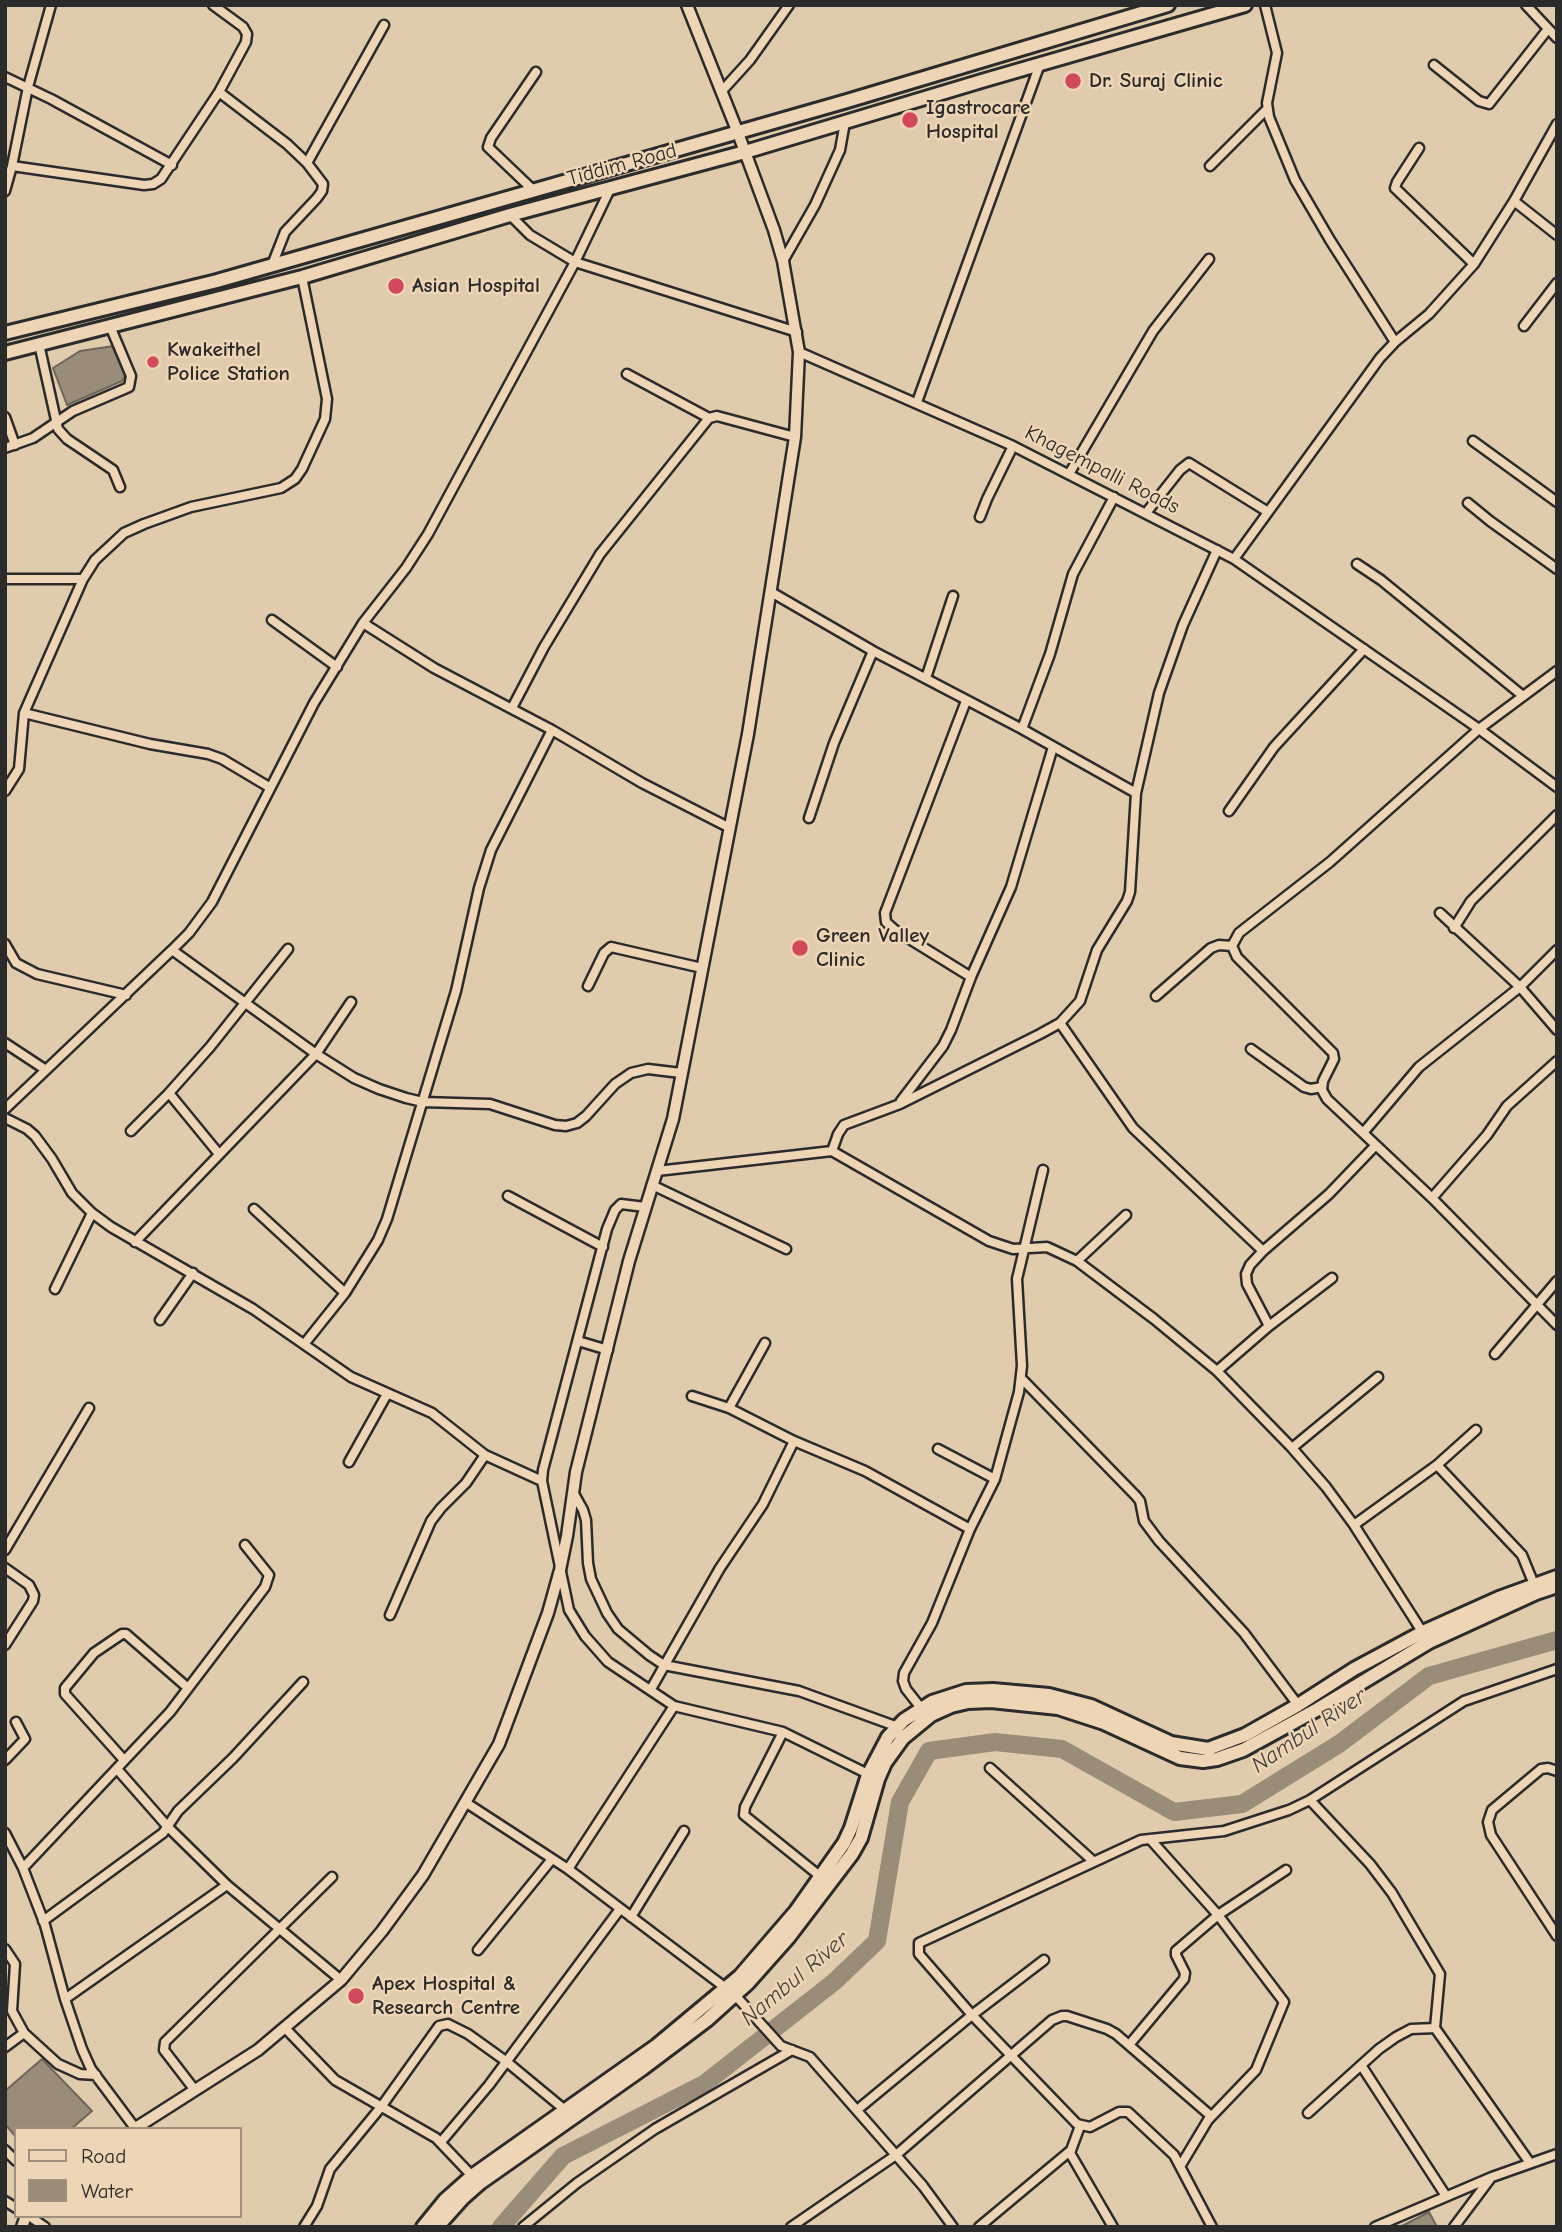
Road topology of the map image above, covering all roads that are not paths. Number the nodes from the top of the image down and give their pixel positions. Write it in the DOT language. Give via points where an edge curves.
graph roads {
  1 [pos="51,5"];
  2 [pos="213,5"];
  3 [pos="687,5"];
  4 [pos="789,5"];
  5 [pos="1168,5"];
  6 [pos="1245,5"];
  7 [pos="1265,5"];
  8 [pos="1526,5"];
  9 [pos="384,25"];
  10 [pos="1548,29"];
  11 [pos="1557,38"];
  12 [pos="1040,64"];
  13 [pos="1434,65"];
  14 [pos="536,72"];
  15 [pos="5,77"];
  16 [pos="28,87"];
  17 [pos="219,92"];
  18 [pos="722,92"];
  19 [pos="1267,109"];
  20 [pos="845,122"];
  21 [pos="1557,124"];
  22 [pos="738,132"];
  23 [pos="1419,148"];
  24 [pos="745,152"];
  25 [pos="307,163"];
  26 [pos="172,165"];
  27 [pos="12,166"];
  28 [pos="1210,166"];
  29 [pos="611,187"];
  30 [pos="533,190"];
  31 [pos="5,191"];
  32 [pos="1514,201"];
  33 [pos="510,215"];
  34 [pos="1557,235"];
  35 [pos="1209,259"];
  36 [pos="783,261"];
  37 [pos="575,262"];
  38 [pos="1474,264"];
  39 [pos="272,265"];
  40 [pos="302,277"];
  41 [pos="1557,283"];
  42 [pos="110,326"];
  43 [pos="1524,326"];
  44 [pos="797,332"];
  45 [pos="5,333"];
  46 [pos="1395,342"];
  47 [pos="39,344"];
  48 [pos="799,352"];
  49 [pos="5,353"];
  50 [pos="627,374"];
  51 [pos="917,402"];
  52 [pos="5,417"];
  53 [pos="709,418"];
  54 [pos="56,424"];
  55 [pos="795,437"];
  56 [pos="1473,441"];
  57 [pos="15,446"];
  58 [pos="1013,446"];
  59 [pos="5,448"];
  60 [pos="1069,474"];
  61 [pos="120,487"];
  62 [pos="1114,497"];
  63 [pos="1557,502"];
  64 [pos="1468,503"];
  65 [pos="1268,512"];
  66 [pos="1146,513"];
  67 [pos="981,517"];
  68 [pos="1217,550"];
  69 [pos="1234,559"];
  70 [pos="1357,564"];
  71 [pos="1557,569"];
  72 [pos="5,579"];
  73 [pos="83,579"];
  74 [pos="771,592"];
  75 [pos="953,596"];
  76 [pos="272,620"];
  77 [pos="363,623"];
  78 [pos="1364,649"];
  79 [pos="873,651"];
  80 [pos="337,667"];
  81 [pos="1557,671"];
  82 [pos="926,678"];
  83 [pos="1523,696"];
  84 [pos="966,701"];
  85 [pos="512,708"];
  86 [pos="24,713"];
  87 [pos="1021,729"];
  88 [pos="1479,729"];
  89 [pos="552,730"];
  90 [pos="1053,747"];
  91 [pos="269,787"];
  92 [pos="1557,787"];
  93 [pos="5,791"];
  94 [pos="1136,793"];
  95 [pos="1229,811"];
  96 [pos="1557,815"];
  97 [pos="809,818"];
  98 [pos="730,828"];
  99 [pos="1440,913"];
  100 [pos="1454,928"];
  101 [pos="5,944"];
  102 [pos="1232,946"];
  103 [pos="288,949"];
  104 [pos="172,950"];
  105 [pos="1557,950"];
  106 [pos="702,968"];
  107 [pos="971,976"];
  108 [pos="588,986"];
  109 [pos="1520,988"];
  110 [pos="126,995"];
  111 [pos="1156,996"];
  112 [pos="351,1002"];
  113 [pos="246,1003"];
  114 [pos="1060,1023"];
  115 [pos="1557,1030"];
  116 [pos="5,1043"];
  117 [pos="1251,1049"];
  118 [pos="316,1054"];
  119 [pos="1557,1061"];
  120 [pos="46,1070"];
  121 [pos="681,1073"];
  122 [pos="1322,1087"];
  123 [pos="169,1093"];
  124 [pos="423,1102"];
  125 [pos="900,1104"];
  126 [pos="5,1109"];
  127 [pos="5,1118"];
  128 [pos="131,1130"];
  129 [pos="1363,1133"];
  130 [pos="1375,1146"];
  131 [pos="832,1152"];
  132 [pos="219,1154"];
  133 [pos="1043,1170"];
  134 [pos="657,1171"];
  135 [pos="652,1185"];
  136 [pos="508,1196"];
  137 [pos="1432,1198"];
  138 [pos="643,1207"];
  139 [pos="254,1209"];
  140 [pos="92,1213"];
  141 [pos="1126,1215"];
  142 [pos="135,1242"];
  143 [pos="603,1247"];
  144 [pos="786,1249"];
  145 [pos="1023,1250"];
  146 [pos="1263,1251"];
  147 [pos="1077,1261"];
  148 [pos="192,1273"];
  149 [pos="1332,1278"];
  150 [pos="1557,1281"];
  151 [pos="55,1289"];
  152 [pos="345,1293"];
  153 [pos="1537,1305"];
  154 [pos="160,1320"];
  155 [pos="1557,1325"];
  156 [pos="1269,1326"];
  157 [pos="578,1341"];
  158 [pos="765,1342"];
  159 [pos="305,1343"];
  160 [pos="604,1349"];
  161 [pos="1494,1354"];
  162 [pos="1217,1371"];
  163 [pos="1378,1377"];
  164 [pos="1022,1379"];
  165 [pos="387,1394"];
  166 [pos="692,1396"];
  167 [pos="89,1408"];
  168 [pos="729,1408"];
  169 [pos="1476,1430"];
  170 [pos="794,1441"];
  171 [pos="1292,1448"];
  172 [pos="938,1449"];
  173 [pos="485,1455"];
  174 [pos="349,1462"];
  175 [pos="1437,1465"];
  176 [pos="995,1479"];
  177 [pos="542,1481"];
  178 [pos="572,1492"];
  179 [pos="1354,1525"];
  180 [pos="970,1529"];
  181 [pos="245,1545"];
  182 [pos="5,1550"];
  183 [pos="5,1568"];
  184 [pos="560,1570"];
  185 [pos="1557,1577"];
  186 [pos="1557,1586"];
  187 [pos="1535,1589"];
  188 [pos="390,1615"];
  189 [pos="1426,1637"];
  190 [pos="5,1645"];
  191 [pos="664,1665"];
  192 [pos="1557,1669"];
  193 [pos="303,1682"];
  194 [pos="188,1688"];
  195 [pos="651,1689"];
  196 [pos="1298,1705"];
  197 [pos="674,1706"];
  198 [pos="920,1708"];
  199 [pos="16,1722"];
  200 [pos="898,1727"];
  201 [pos="783,1731"];
  202 [pos="5,1760"];
  203 [pos="124,1760"];
  204 [pos="990,1768"];
  205 [pos="117,1769"];
  206 [pos="1557,1771"];
  207 [pos="873,1777"];
  208 [pos="1310,1800"];
  209 [pos="465,1802"];
  210 [pos="168,1827"];
  211 [pos="684,1831"];
  212 [pos="5,1833"];
  213 [pos="1150,1839"];
  214 [pos="552,1859"];
  215 [pos="1093,1861"];
  216 [pos="23,1868"];
  217 [pos="568,1869"];
  218 [pos="1286,1870"];
  219 [pos="332,1877"];
  220 [pos="821,1877"];
  221 [pos="227,1885"];
  222 [pos="621,1909"];
  223 [pos="1219,1915"];
  224 [pos="631,1917"];
  225 [pos="43,1921"];
  226 [pos="278,1930"];
  227 [pos="1557,1936"];
  228 [pos="5,1949"];
  229 [pos="478,1950"];
  230 [pos="1044,1960"];
  231 [pos="341,1980"];
  232 [pos="730,1992"];
  233 [pos="65,1999"];
  234 [pos="972,2015"];
  235 [pos="285,2028"];
  236 [pos="1435,2028"];
  237 [pos="23,2033"];
  238 [pos="1129,2045"];
  239 [pos="5,2047"];
  240 [pos="793,2050"];
  241 [pos="1011,2057"];
  242 [pos="507,2062"];
  243 [pos="1361,2065"];
  244 [pos="96,2075"];
  245 [pos="194,2089"];
  246 [pos="381,2107"];
  247 [pos="565,2110"];
  248 [pos="857,2110"];
  249 [pos="1308,2113"];
  250 [pos="1211,2116"];
  251 [pos="1080,2126"];
  252 [pos="133,2127"];
  253 [pos="136,2127"];
  254 [pos="442,2142"];
  255 [pos="1070,2151"];
  256 [pos="1557,2154"];
  257 [pos="896,2155"];
  258 [pos="1531,2163"];
  259 [pos="1181,2165"];
  260 [pos="1492,2177"];
  261 [pos="476,2180"];
  262 [pos="1446,2196"];
  263 [pos="304,2227"];
  264 [pos="423,2227"];
  265 [pos="437,2227"];
  266 [pos="523,2227"];
  267 [pos="791,2227"];
  268 [pos="953,2227"];
  269 [pos="979,2227"];
  270 [pos="1112,2227"];
  271 [pos="1212,2227"];
  272 [pos="1375,2227"];
  273 [pos="1454,2227"];
  1 -- 16 [label="street"];
  2 -- 17 [label="street" via="247,34"];
  3 -- 18 [label="street"];
  4 -- 18 [label="street"];
  5 -- 22 [label="highway, Tiddim Road"];
  6 -- 12 [label="highway, Tiddim Road"];
  7 -- 19 [label="street" via="1277,52"];
  8 -- 10 [label="street"];
  9 -- 25 [label="street"];
  10 -- 11 [label="street"];
  10 -- 13 [label="street" via="1489,104"];
  12 -- 20 [label="highway, Tiddim Road"];
  12 -- 51 [label="street"];
  14 -- 30 [label="street" via="488,144"];
  15 -- 16 [label="street"];
  16 -- 26 [label="street"];
  16 -- 27 [label="street"];
  17 -- 25 [label="street"];
  17 -- 26 [label="street"];
  18 -- 22 [label="street"];
  19 -- 28 [label="street"];
  19 -- 46 [label="street" via="1295,180"];
  20 -- 24 [label="highway, Tiddim Road"];
  20 -- 36 [label="street" via="840,150"];
  21 -- 32 [label="street"];
  22 -- 24 [label="street"];
  22 -- 30 [label="highway, Tiddim Road"];
  23 -- 38 [label="street" via="1395,188"];
  24 -- 29 [label="highway, Tiddim Road"];
  24 -- 36 [label="street"];
  25 -- 39 [label="street" via="320,177 322,191 285,232"];
  26 -- 27 [label="street" via="153,184"];
  27 -- 31 [label="street"];
  29 -- 33 [label="highway, Tiddim Road"];
  29 -- 37 [label="street"];
  30 -- 39 [label="highway, Tiddim Road"];
  32 -- 34 [label="street"];
  32 -- 38 [label="street"];
  33 -- 37 [label="street" via="530,235"];
  33 -- 40 [label="highway, Tiddim Road"];
  35 -- 60 [label="street" via="1153,331"];
  36 -- 44 [label="street"];
  37 -- 44 [label="street"];
  37 -- 77 [label="street" via="429,534"];
  38 -- 46 [label="street" via="1429,314"];
  39 -- 45 [label="highway, Tiddim Road"];
  40 -- 42 [label="highway, Tiddim Road"];
  40 -- 73 [label="street" via="327,399 325,419 295,479 281,488 191,507 124,533 95,560"];
  41 -- 43 [label="street"];
  42 -- 47 [label="highway, Tiddim Road"];
  42 -- 54 [label="street" via="131,376 129,387 73,411"];
  44 -- 48 [label="street"];
  46 -- 65 [label="street"];
  47 -- 49 [label="highway, Tiddim Road"];
  47 -- 54 [label="street"];
  48 -- 51 [label="street, Khagempalli Roads"];
  48 -- 55 [label="street"];
  50 -- 53 [label="street"];
  51 -- 58 [label="street, Khagempalli Roads"];
  52 -- 57 [label="street"];
  53 -- 55 [label="street" via="717,416"];
  53 -- 85 [label="street" via="600,554"];
  54 -- 57 [label="street"];
  54 -- 61 [label="street" via="67,439 113,470"];
  55 -- 74 [label="street"];
  56 -- 63 [label="street"];
  57 -- 59 [label="street"];
  58 -- 60 [label="street, Khagempalli Roads"];
  58 -- 67 [label="street"];
  60 -- 62 [label="street, Khagempalli Roads"];
  62 -- 66 [label="street, Khagempalli Roads"];
  62 -- 87 [label="street" via="1073,574 1050,654"];
  64 -- 71 [label="street"];
  65 -- 66 [label="street" via="1189,463"];
  65 -- 69 [label="street"];
  66 -- 68 [label="street, Khagempalli Roads"];
  68 -- 69 [label="street, Khagempalli Roads"];
  68 -- 94 [label="street" via="1159,693"];
  69 -- 78 [label="street, Khagempalli Roads"];
  70 -- 83 [label="street"];
  72 -- 73 [label="street"];
  73 -- 86 [label="street"];
  74 -- 79 [label="street"];
  74 -- 98 [label="street"];
  75 -- 82 [label="street"];
  76 -- 80 [label="street"];
  77 -- 80 [label="street"];
  77 -- 85 [label="street"];
  78 -- 88 [label="street, Khagempalli Roads"];
  78 -- 95 [label="street" via="1274,747"];
  79 -- 82 [label="street"];
  79 -- 97 [label="street"];
  80 -- 91 [label="street"];
  81 -- 83 [label="street"];
  82 -- 84 [label="street"];
  83 -- 88 [label="street"];
  84 -- 87 [label="street"];
  84 -- 107 [label="street" via="884,913 895,930"];
  85 -- 89 [label="street"];
  86 -- 91 [label="street" via="208,754"];
  86 -- 93 [label="street" via="19,769"];
  87 -- 90 [label="street"];
  88 -- 92 [label="street, Khagempalli Roads"];
  88 -- 102 [label="street" via="1330,862 1239,933"];
  89 -- 98 [label="street"];
  89 -- 124 [label="street" via="491,850"];
  90 -- 94 [label="street"];
  90 -- 107 [label="street" via="1011,887"];
  91 -- 104 [label="street" via="212,902"];
  94 -- 114 [label="street" via="1127,901 1097,950 1080,1001"];
  96 -- 100 [label="street" via="1471,901"];
  98 -- 106 [label="street"];
  99 -- 100 [label="street"];
  100 -- 109 [label="street"];
  101 -- 110 [label="street" via="16,963 37,974"];
  102 -- 111 [label="street" via="1211,948"];
  102 -- 122 [label="street" via="1237,957 1333,1053"];
  103 -- 113 [label="street"];
  104 -- 110 [label="street"];
  104 -- 113 [label="street"];
  105 -- 109 [label="street"];
  106 -- 108 [label="street" via="611,947"];
  106 -- 121 [label="street"];
  107 -- 125 [label="street" via="943,1046"];
  109 -- 115 [label="street"];
  109 -- 129 [label="street" via="1419,1067"];
  110 -- 120 [label="street"];
  112 -- 118 [label="street"];
  113 -- 118 [label="street"];
  113 -- 123 [label="street"];
  114 -- 125 [label="street"];
  114 -- 146 [label="street" via="1133,1128"];
  116 -- 120 [label="street"];
  117 -- 122 [label="street" via="1304,1087"];
  118 -- 124 [label="street" via="379,1090"];
  118 -- 132 [label="street"];
  119 -- 137 [label="street" via="1507,1106"];
  120 -- 126 [label="street"];
  121 -- 124 [label="street" via="648,1069 631,1073 586,1116 566,1126 490,1104"];
  121 -- 134 [label="street"];
  122 -- 129 [label="street" via="1327,1099"];
  123 -- 128 [label="street"];
  123 -- 132 [label="street"];
  124 -- 152 [label="street" via="387,1219"];
  125 -- 131 [label="street" via="844,1125"];
  127 -- 140 [label="street" via="35,1136 72,1193"];
  129 -- 130 [label="street"];
  130 -- 137 [label="street"];
  130 -- 146 [label="street" via="1322,1202"];
  131 -- 134 [label="street"];
  131 -- 145 [label="street" via="989,1241"];
  132 -- 142 [label="street"];
  133 -- 145 [label="street"];
  134 -- 135 [label="street"];
  135 -- 138 [label="street"];
  135 -- 144 [label="street"];
  136 -- 143 [label="street"];
  137 -- 153 [label="street"];
  138 -- 143 [label="street" via="621,1204"];
  138 -- 160 [label="street"];
  139 -- 152 [label="street"];
  140 -- 142 [label="street"];
  140 -- 151 [label="street"];
  141 -- 147 [label="street"];
  142 -- 148 [label="street"];
  143 -- 157 [label="street"];
  145 -- 147 [label="street" via="1047,1247"];
  145 -- 164 [label="street" via="1017,1287"];
  146 -- 156 [label="street" via="1246,1274"];
  147 -- 162 [label="street"];
  148 -- 154 [label="street"];
  148 -- 159 [label="street"];
  149 -- 156 [label="street"];
  150 -- 153 [label="street"];
  152 -- 159 [label="street"];
  153 -- 155 [label="street"];
  153 -- 161 [label="street"];
  156 -- 162 [label="street"];
  157 -- 160 [label="street"];
  157 -- 177 [label="street"];
  158 -- 168 [label="street"];
  159 -- 165 [label="street" via="351,1377"];
  160 -- 178 [label="street"];
  162 -- 171 [label="street"];
  163 -- 171 [label="street"];
  164 -- 176 [label="street"];
  164 -- 196 [label="street" via="1136,1496 1144,1521 1159,1541 1244,1633"];
  165 -- 173 [label="street" via="432,1413"];
  165 -- 174 [label="street"];
  166 -- 168 [label="street"];
  167 -- 182 [label="street"];
  168 -- 170 [label="street"];
  169 -- 175 [label="street"];
  170 -- 180 [label="street" via="865,1471"];
  170 -- 191 [label="street" via="764,1504 720,1567"];
  171 -- 179 [label="street"];
  172 -- 176 [label="street"];
  173 -- 177 [label="street"];
  173 -- 188 [label="street" via="431,1521"];
  175 -- 179 [label="street"];
  175 -- 187 [label="street" via="1522,1555"];
  176 -- 180 [label="street"];
  177 -- 184 [label="street"];
  178 -- 184 [label="street"];
  178 -- 191 [label="street" via="586,1520 591,1579 607,1613 635,1646"];
  179 -- 189 [label="street"];
  180 -- 198 [label="street" via="932,1623 904,1673 906,1689"];
  181 -- 194 [label="street" via="269,1579"];
  183 -- 190 [label="street" via="29,1585 34,1595"];
  184 -- 195 [label="street" via="569,1610 585,1636 608,1662"];
  184 -- 209 [label="street" via="499,1744"];
  185 -- 187 [label="highway"];
  186 -- 187 [label="highway"];
  187 -- 189 [label="highway"];
  189 -- 196 [label="highway" via="1354,1669"];
  189 -- 207 [label="highway" via="1318,1710 1217,1759 1180,1758 1104,1723 1058,1708 968,1702 931,1715 916,1726"];
  191 -- 195 [label="street"];
  191 -- 200 [label="street" via="790,1689"];
  192 -- 208 [label="street" via="1464,1701"];
  193 -- 210 [label="street" via="178,1811"];
  194 -- 203 [label="street"];
  194 -- 203 [label="street" via="126,1634 94,1653 65,1694"];
  195 -- 197 [label="street"];
  196 -- 198 [label="highway" via="1245,1735 1208,1749 1171,1743 1091,1706 1049,1695 966,1691"];
  197 -- 201 [label="street"];
  197 -- 217 [label="street"];
  198 -- 200 [label="highway"];
  199 -- 202 [label="street" via="26,1739"];
  200 -- 207 [label="highway" via="888,1737"];
  201 -- 207 [label="street"];
  201 -- 220 [label="street" via="744,1815"];
  203 -- 205 [label="street"];
  204 -- 215 [label="street"];
  205 -- 210 [label="street"];
  205 -- 216 [label="street"];
  206 -- 227 [label="street" via="1541,1769 1492,1810 1488,1822 1491,1835"];
  207 -- 220 [label="highway" via="851,1828"];
  207 -- 232 [label="highway" via="869,1816 852,1854 788,1938"];
  208 -- 213 [label="street" via="1224,1831"];
  208 -- 236 [label="street" via="1382,1879 1438,1970"];
  209 -- 214 [label="street"];
  209 -- 231 [label="street" via="424,1875"];
  210 -- 221 [label="street"];
  210 -- 225 [label="street"];
  211 -- 224 [label="street"];
  212 -- 216 [label="street"];
  213 -- 215 [label="street"];
  213 -- 223 [label="street"];
  214 -- 217 [label="street"];
  214 -- 229 [label="street"];
  215 -- 234 [label="street" via="919,1943 919,1954"];
  216 -- 225 [label="street"];
  217 -- 222 [label="street"];
  218 -- 223 [label="street"];
  219 -- 226 [label="street"];
  220 -- 232 [label="highway"];
  221 -- 226 [label="street"];
  221 -- 233 [label="street"];
  222 -- 224 [label="street"];
  222 -- 242 [label="street"];
  223 -- 238 [label="street" via="1176,1951 1184,1979"];
  223 -- 250 [label="street" via="1284,2002 1256,2070"];
  224 -- 232 [label="street"];
  225 -- 233 [label="street"];
  226 -- 231 [label="street"];
  226 -- 245 [label="street" via="164,2042 164,2050"];
  228 -- 237 [label="street" via="15,1964 12,2011"];
  230 -- 234 [label="street"];
  231 -- 235 [label="street"];
  232 -- 240 [label="street" via="781,2046"];
  232 -- 247 [label="highway"];
  232 -- 261 [label="highway" via="642,2069"];
  233 -- 244 [label="street"];
  234 -- 241 [label="street"];
  234 -- 248 [label="street"];
  235 -- 245 [label="street"];
  235 -- 246 [label="street" via="335,2080"];
  236 -- 243 [label="street" via="1406,2031"];
  236 -- 258 [label="street"];
  237 -- 239 [label="street"];
  237 -- 244 [label="street" via="58,2064"];
  238 -- 241 [label="street" via="1107,2029 1068,2015 1052,2020"];
  238 -- 250 [label="street"];
  240 -- 248 [label="street" via="810,2057"];
  240 -- 266 [label="street" via="655,2129"];
  241 -- 251 [label="street"];
  241 -- 257 [label="street"];
  242 -- 246 [label="street" via="455,2026 443,2024"];
  242 -- 247 [label="street"];
  242 -- 254 [label="street"];
  243 -- 249 [label="street"];
  243 -- 262 [label="street"];
  244 -- 252 [label="street"];
  245 -- 253 [label="street"];
  246 -- 254 [label="street"];
  246 -- 263 [label="street" via="330,2169"];
  247 -- 261 [label="highway"];
  248 -- 257 [label="street"];
  250 -- 259 [label="street"];
  251 -- 255 [label="street"];
  251 -- 259 [label="street" via="1090,2127 1128,2112"];
  254 -- 261 [label="street"];
  255 -- 269 [label="street"];
  255 -- 270 [label="street"];
  256 -- 258 [label="street"];
  257 -- 267 [label="street"];
  257 -- 268 [label="street"];
  258 -- 260 [label="street"];
  259 -- 271 [label="street"];
  260 -- 262 [label="street"];
  260 -- 273 [label="street"];
  261 -- 264 [label="highway" via="445,2200"];
  261 -- 265 [label="highway"];
  262 -- 272 [label="street"];
}
